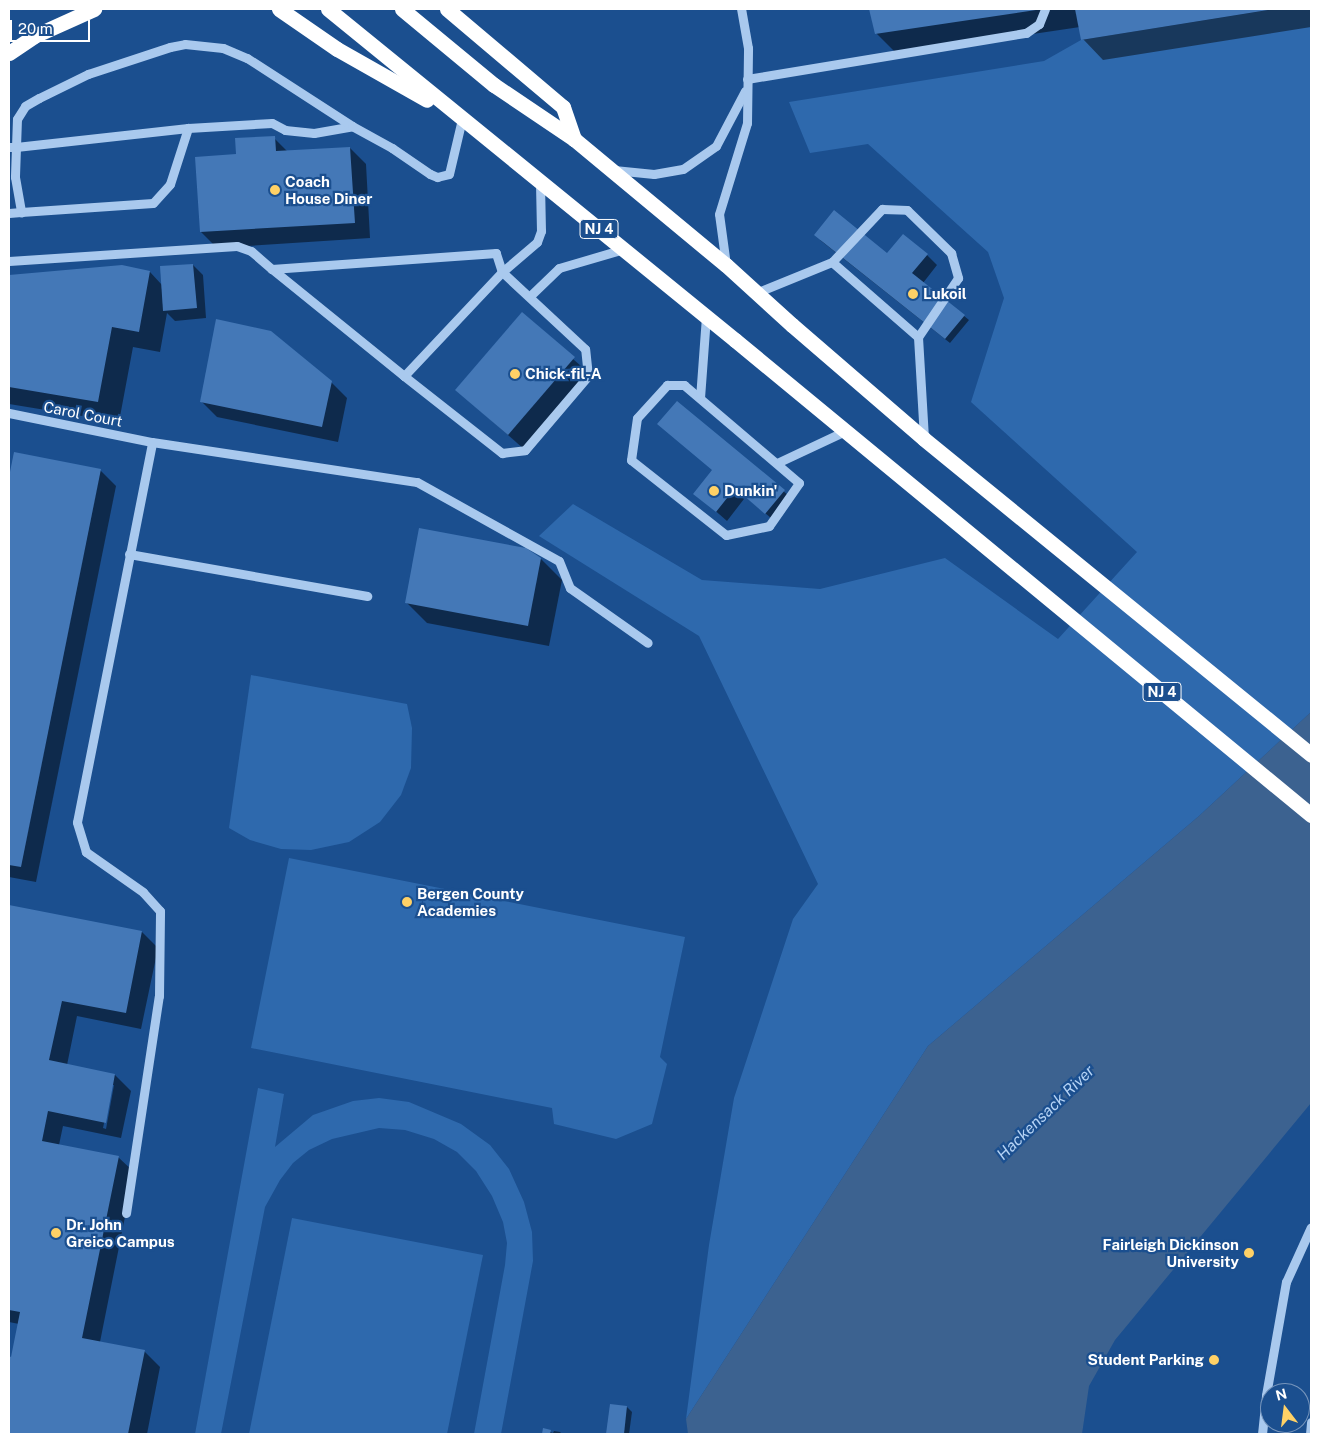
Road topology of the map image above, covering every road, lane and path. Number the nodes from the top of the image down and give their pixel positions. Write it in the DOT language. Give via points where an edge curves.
graph roads {
  1 [pos="94,9"];
  2 [pos="279,9"];
  3 [pos="328,9"];
  4 [pos="402,9"];
  5 [pos="447,9"];
  6 [pos="741,9"];
  7 [pos="1045,9"];
  8 [pos="9,53"];
  9 [pos="746,79"];
  10 [pos="746,89"];
  11 [pos="462,119"];
  12 [pos="352,126"];
  13 [pos="188,128"];
  14 [pos="574,139"];
  15 [pos="13,147"];
  16 [pos="610,170"];
  17 [pos="540,181"];
  18 [pos="21,212"];
  19 [pos="9,213"];
  20 [pos="624,249"];
  21 [pos="9,261"];
  22 [pos="832,262"];
  23 [pos="726,264"];
  24 [pos="272,269"];
  25 [pos="502,272"];
  26 [pos="758,292"];
  27 [pos="530,296"];
  28 [pos="706,316"];
  29 [pos="918,337"];
  30 [pos="404,376"];
  31 [pos="700,398"];
  32 [pos="9,413"];
  33 [pos="846,431"];
  34 [pos="924,439"];
  35 [pos="152,442"];
  36 [pos="777,463"];
  37 [pos="130,554"];
  38 [pos="367,596"];
  39 [pos="648,643"];
  40 [pos="1311,755"];
  41 [pos="1311,816"];
  42 [pos="126,1213"];
  43 [pos="1311,1227"];
  44 [pos="1311,1422"];
  45 [pos="1262,1434"];
  46 [pos="1310,1434"];
  1 -- 8 [label="highway" via="49,28"];
  2 -- 11 [label="highway" via="337,49"];
  3 -- 11 [label="highway, NJ 4"];
  4 -- 14 [label="highway" via="494,85"];
  5 -- 14 [label="highway" via="563,107"];
  6 -- 9 [label="street" via="748,48"];
  7 -- 9 [label="street" via="1039,24 1026,33"];
  9 -- 10 [label="street"];
  10 -- 16 [label="street" via="716,146 683,169 654,174"];
  10 -- 23 [label="street" via="747,123 719,214"];
  11 -- 12 [label="street" via="449,174 437,176"];
  11 -- 17 [label="highway, NJ 4"];
  12 -- 13 [label="street" via="314,133 285,130 272,123"];
  12 -- 15 [label="street" via="247,58 222,48 185,44 170,46 88,74 25,106 18,119"];
  13 -- 15 [label="street"];
  13 -- 18 [label="street" via="170,184 153,203"];
  14 -- 16 [label="highway"];
  15 -- 18 [label="street"];
  16 -- 23 [label="highway"];
  17 -- 20 [label="highway, NJ 4"];
  17 -- 25 [label="street" via="541,231 537,242"];
  18 -- 19 [label="street"];
  20 -- 27 [label="street" via="559,268"];
  20 -- 28 [label="highway, NJ 4"];
  21 -- 24 [label="street" via="237,246 251,251"];
  22 -- 26 [label="street"];
  22 -- 29 [label="street"];
  22 -- 29 [label="street" via="882,209 907,210 951,253 958,278"];
  23 -- 26 [label="highway"];
  24 -- 25 [label="street" via="496,253"];
  24 -- 30 [label="street"];
  25 -- 27 [label="street"];
  25 -- 30 [label="street"];
  26 -- 34 [label="highway"];
  27 -- 30 [label="street" via="584,349 588,376 525,450 502,453"];
  28 -- 31 [label="street"];
  28 -- 33 [label="highway, NJ 4"];
  29 -- 34 [label="street"];
  31 -- 36 [label="street"];
  31 -- 36 [label="street" via="684,384 667,385 638,418 631,460 726,534 769,526 799,483"];
  32 -- 35 [label="street, Carol Court"];
  33 -- 36 [label="street"];
  33 -- 41 [label="highway, NJ 4"];
  34 -- 40 [label="highway"];
  35 -- 37 [label="street"];
  35 -- 39 [label="street, Carol Court" via="417,482 559,561 570,588"];
  37 -- 38 [label="street"];
  37 -- 42 [label="street" via="77,822 86,852 143,892 160,911 159,996"];
  43 -- 45 [label="street" via="1286,1282"];
  44 -- 46 [label="street"];
}
